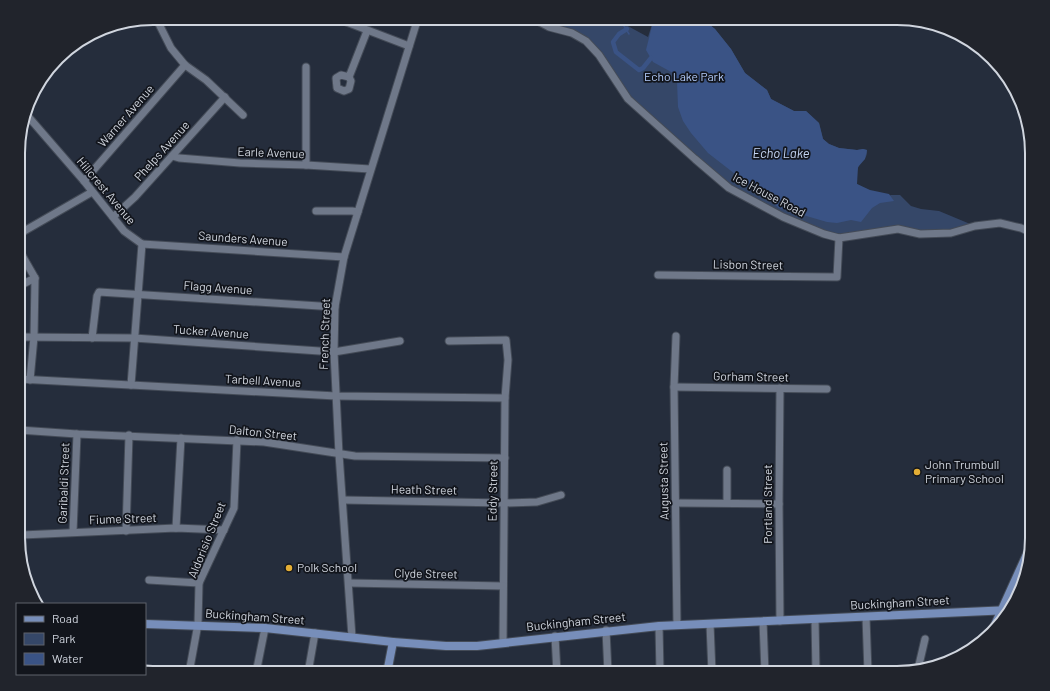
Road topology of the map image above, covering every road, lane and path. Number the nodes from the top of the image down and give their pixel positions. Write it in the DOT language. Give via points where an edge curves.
graph roads {
  1 [pos="160,25"];
  2 [pos="353,25"];
  3 [pos="416,25"];
  4 [pos="545,25"];
  5 [pos="367,31"];
  6 [pos="409,46"];
  7 [pos="185,65"];
  8 [pos="306,67"];
  9 [pos="349,77"];
  10 [pos="225,97"];
  11 [pos="243,115"];
  12 [pos="30,118"];
  13 [pos="172,156"];
  14 [pos="306,165"];
  15 [pos="370,169"];
  16 [pos="84,181"];
  17 [pos="92,192"];
  18 [pos="316,211"];
  19 [pos="358,212"];
  20 [pos="114,217"];
  21 [pos="1025,230"];
  22 [pos="25,231"];
  23 [pos="839,238"];
  24 [pos="142,244"];
  25 [pos="344,257"];
  26 [pos="25,260"];
  27 [pos="658,275"];
  28 [pos="35,278"];
  29 [pos="25,283"];
  30 [pos="138,294"];
  31 [pos="335,307"];
  32 [pos="25,336"];
  33 [pos="676,336"];
  34 [pos="34,337"];
  35 [pos="92,338"];
  36 [pos="134,338"];
  37 [pos="400,341"];
  38 [pos="449,341"];
  39 [pos="334,352"];
  40 [pos="25,380"];
  41 [pos="30,380"];
  42 [pos="131,385"];
  43 [pos="674,387"];
  44 [pos="780,388"];
  45 [pos="827,389"];
  46 [pos="336,396"];
  47 [pos="505,398"];
  48 [pos="25,430"];
  49 [pos="77,434"];
  50 [pos="129,435"];
  51 [pos="181,438"];
  52 [pos="237,440"];
  53 [pos="339,454"];
  54 [pos="505,458"];
  55 [pos="727,470"];
  56 [pos="561,495"];
  57 [pos="343,500"];
  58 [pos="727,502"];
  59 [pos="504,503"];
  60 [pos="676,503"];
  61 [pos="779,504"];
  62 [pos="176,528"];
  63 [pos="224,530"];
  64 [pos="126,531"];
  65 [pos="73,532"];
  66 [pos="25,535"];
  67 [pos="149,580"];
  68 [pos="199,583"];
  69 [pos="349,583"];
  70 [pos="503,586"];
  71 [pos="1002,611"];
  72 [pos="866,617"];
  73 [pos="815,619"];
  74 [pos="780,620"];
  75 [pos="763,621"];
  76 [pos="146,624"];
  77 [pos="198,624"];
  78 [pos="710,624"];
  79 [pos="677,625"];
  80 [pos="659,626"];
  81 [pos="265,628"];
  82 [pos="606,630"];
  83 [pos="315,633"];
  84 [pos="555,636"];
  85 [pos="352,637"];
  86 [pos="925,639"];
  87 [pos="393,642"];
  88 [pos="503,643"];
  89 [pos="919,664"];
  90 [pos="190,666"];
  91 [pos="257,666"];
  92 [pos="309,666"];
  93 [pos="388,666"];
  94 [pos="557,666"];
  95 [pos="608,666"];
  96 [pos="660,666"];
  97 [pos="712,666"];
  98 [pos="765,666"];
  99 [pos="816,666"];
  100 [pos="868,666"];
  1 -- 7 [label="street" via="171,48"];
  2 -- 5 [label="street"];
  3 -- 6 [label="street, French Street"];
  4 -- 23 [label="street, Ice House Road" via="572,33 586,41 599,55 628,99 729,188 783,217"];
  5 -- 6 [label="street"];
  5 -- 9 [label="street"];
  6 -- 15 [label="street, French Street"];
  7 -- 10 [label="street"];
  7 -- 16 [label="street, Warner Avenue"];
  8 -- 14 [label="street"];
  10 -- 11 [label="street"];
  10 -- 13 [label="street, Phelps Avenue"];
  12 -- 16 [label="street, Hillcrest Avenue"];
  13 -- 14 [label="street, Earle Avenue" via="240,163"];
  13 -- 20 [label="street, Phelps Avenue" via="135,198"];
  14 -- 15 [label="street, Earle Avenue"];
  15 -- 19 [label="street, French Street"];
  16 -- 17 [label="street, Hillcrest Avenue"];
  17 -- 20 [label="street, Hillcrest Avenue"];
  17 -- 22 [label="street"];
  18 -- 19 [label="street"];
  19 -- 25 [label="street, French Street"];
  20 -- 24 [label="street, Hillcrest Avenue" via="124,231"];
  21 -- 23 [label="street, Ice House Road" via="1000,223 975,226 951,233 920,234 898,229"];
  23 -- 27 [label="street, Lisbon Street" via="838,277"];
  24 -- 25 [label="street, Saunders Avenue"];
  24 -- 30 [label="street"];
  25 -- 31 [label="street, French Street"];
  26 -- 28 [label="street"];
  28 -- 29 [label="street"];
  28 -- 34 [label="street"];
  30 -- 31 [label="street, Flagg Avenue"];
  30 -- 35 [label="street, Flagg Avenue" via="100,292 97,296"];
  30 -- 36 [label="street"];
  31 -- 39 [label="street, French Street"];
  32 -- 34 [label="street, Tucker Avenue"];
  33 -- 43 [label="street, Augusta Street"];
  34 -- 35 [label="street, Tucker Avenue"];
  34 -- 41 [label="street"];
  35 -- 36 [label="street, Tucker Avenue"];
  36 -- 39 [label="street, Tucker Avenue"];
  36 -- 42 [label="street"];
  37 -- 39 [label="street, Tucker Avenue"];
  38 -- 47 [label="street, Eddy Street" via="506,340 508,360"];
  39 -- 46 [label="street, French Street"];
  40 -- 41 [label="street, Tarbell Avenue"];
  41 -- 42 [label="street, Tarbell Avenue"];
  42 -- 46 [label="street, Tarbell Avenue"];
  43 -- 44 [label="street, Gorham Street"];
  43 -- 60 [label="street, Augusta Street"];
  44 -- 45 [label="street, Gorham Street"];
  44 -- 61 [label="street, Portland Street"];
  46 -- 47 [label="street, Tarbell Avenue"];
  46 -- 53 [label="street, French Street"];
  47 -- 54 [label="street, Eddy Street"];
  48 -- 49 [label="street, Dalton Street"];
  49 -- 50 [label="street, Dalton Street"];
  49 -- 65 [label="street, Garibaldi Street"];
  50 -- 51 [label="street, Dalton Street"];
  50 -- 64 [label="street"];
  51 -- 52 [label="street, Dalton Street"];
  51 -- 62 [label="street"];
  52 -- 53 [label="street, Dalton Street"];
  52 -- 63 [label="street, Aldorisio Street" via="234,508"];
  53 -- 54 [label="street, Dalton Street"];
  53 -- 57 [label="street, French Street"];
  54 -- 59 [label="street, Eddy Street"];
  55 -- 58 [label="street"];
  56 -- 59 [label="street, Heath Street" via="538,502"];
  57 -- 59 [label="street, Heath Street"];
  57 -- 69 [label="street, French Street"];
  58 -- 60 [label="street"];
  58 -- 61 [label="street"];
  59 -- 70 [label="street, Eddy Street"];
  60 -- 79 [label="street, Augusta Street"];
  61 -- 74 [label="street, Portland Street"];
  62 -- 63 [label="street, Fiume Street"];
  62 -- 64 [label="street, Fiume Street"];
  63 -- 68 [label="street, Aldorisio Street"];
  64 -- 65 [label="street, Fiume Street"];
  65 -- 66 [label="street, Fiume Street"];
  67 -- 68 [label="street"];
  68 -- 77 [label="street, Aldorisio Street"];
  69 -- 70 [label="street, Clyde Street"];
  69 -- 85 [label="street, French Street"];
  70 -- 88 [label="street, Eddy Street"];
  71 -- 72 [label="main road, Buckingham Street"];
  72 -- 73 [label="main road, Buckingham Street"];
  72 -- 100 [label="street"];
  73 -- 74 [label="main road, Buckingham Street"];
  73 -- 99 [label="street"];
  74 -- 75 [label="main road, Buckingham Street"];
  75 -- 78 [label="main road, Buckingham Street"];
  75 -- 98 [label="street"];
  76 -- 77 [label="main road, Buckingham Street"];
  77 -- 81 [label="main road, Buckingham Street"];
  77 -- 90 [label="street, Aldorisio Street"];
  78 -- 79 [label="main road, Buckingham Street"];
  78 -- 97 [label="street"];
  79 -- 80 [label="main road, Buckingham Street"];
  80 -- 82 [label="main road, Buckingham Street"];
  80 -- 96 [label="street"];
  81 -- 83 [label="main road, Buckingham Street"];
  81 -- 91 [label="street"];
  82 -- 84 [label="main road, Buckingham Street"];
  82 -- 95 [label="street"];
  83 -- 85 [label="main road, Buckingham Street"];
  83 -- 92 [label="street"];
  84 -- 88 [label="main road, Buckingham Street"];
  84 -- 94 [label="street"];
  85 -- 87 [label="main road, Buckingham Street"];
  86 -- 89 [label="street"];
  87 -- 88 [label="main road, Buckingham Street" via="446,646"];
  87 -- 93 [label="main road"];
}
